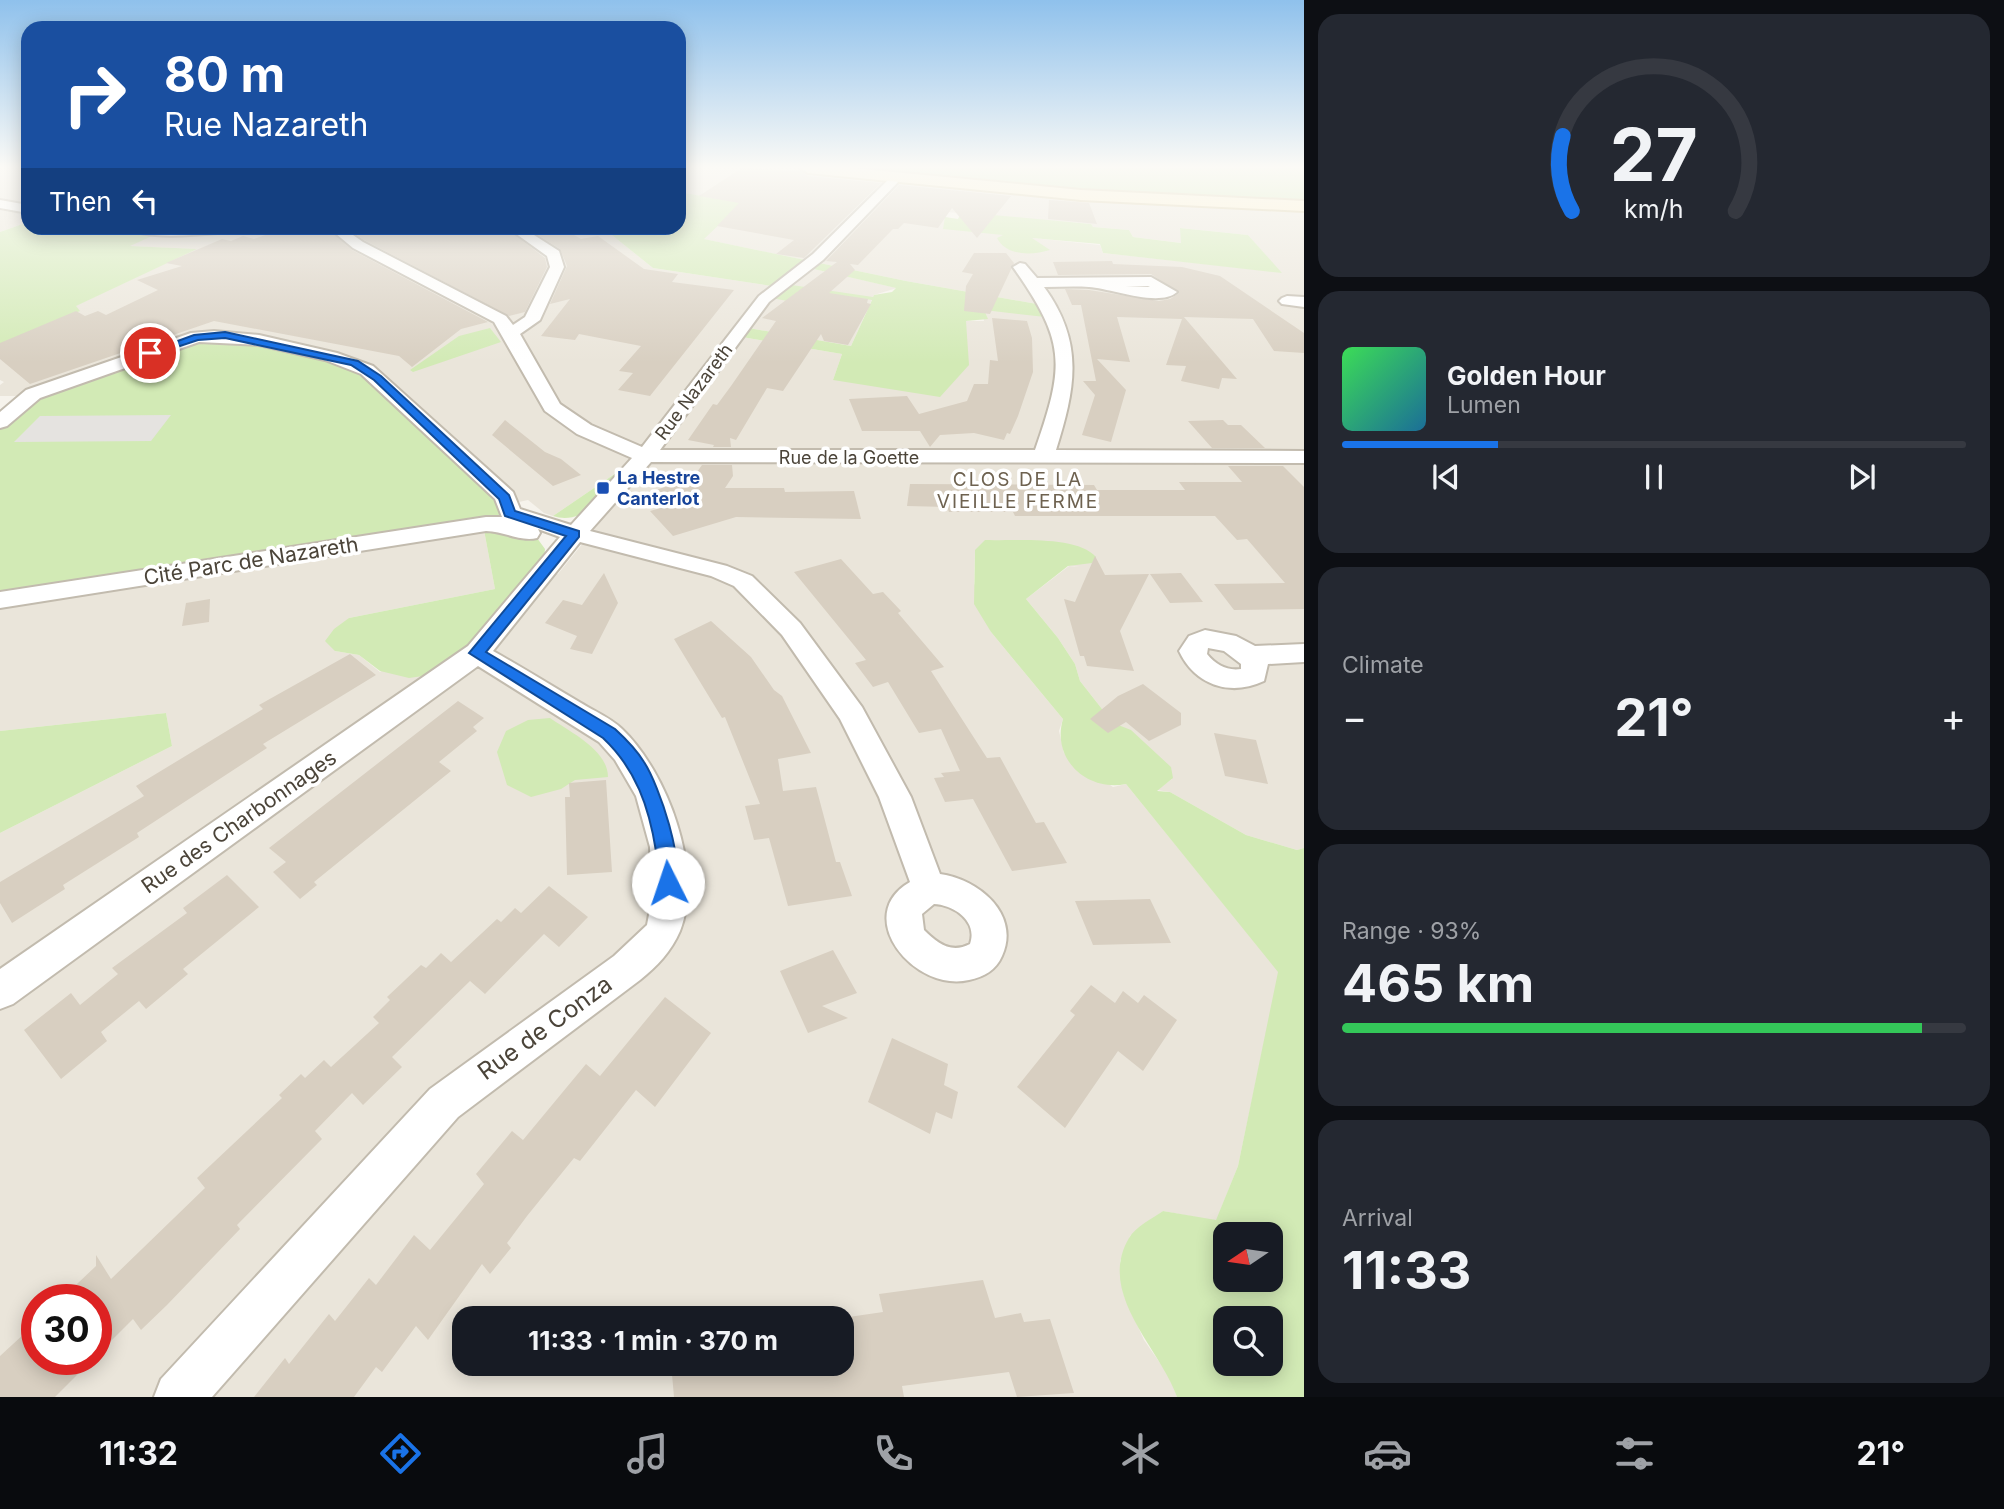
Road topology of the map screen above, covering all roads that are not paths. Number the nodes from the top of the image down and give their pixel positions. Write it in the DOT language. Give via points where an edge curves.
graph roads {
  1 [pos="842,233"];
  2 [pos="344,235"];
  3 [pos="526,235"];
  4 [pos="1020,267"];
  5 [pos="1034,283"];
  6 [pos="1096,283"];
  7 [pos="1287,301"];
  8 [pos="1304,302"];
  9 [pos="511,333"];
  10 [pos="0,422"];
  11 [pos="645,456"];
  12 [pos="1304,457"];
  13 [pos="1043,458"];
  14 [pos="506,518"];
  15 [pos="570,540"];
  16 [pos="0,600"];
  17 [pos="477,653"];
  18 [pos="1304,653"];
  19 [pos="1250,655"];
  20 [pos="929,889"];
  21 [pos="0,991"];
  22 [pos="179,1397"];
  1 -- 11 [label="street, Rue Nazareth" via="764,299"];
  2 -- 9 [label="street" via="500,319"];
  3 -- 9 [label="street" via="554,254 557,267 532,320"];
  4 -- 5 [label="street"];
  5 -- 6 [label="street"];
  5 -- 13 [label="street" via="1057,324 1067,365 1063,397"];
  7 -- 8 [label="street"];
  9 -- 11 [label="street" via="540,388 561,415"];
  10 -- 14 [label="street" via="33,394 197,337 256,340 341,359 367,370 505,497"];
  11 -- 13 [label="street, Rue de la Goette"];
  11 -- 15 [label="street, Rue Nazareth"];
  12 -- 13 [label="street, Rue de la Goette"];
  14 -- 15 [label="street, Cité Parc de Nazareth"];
  14 -- 16 [label="street, Cité Parc de Nazareth"];
  15 -- 17 [label="street, Rue Nazareth"];
  15 -- 20 [label="street, Cité Parc de Nazareth" via="743,581 791,629 852,714 895,797"];
  17 -- 21 [label="street, Rue des Charbonnages"];
  17 -- 22 [label="street, Rue de Conza" via="609,733 633,759 653,798 666,852 664,924 651,948 628,968 444,1102"];
  18 -- 19 [label="street"];
}
